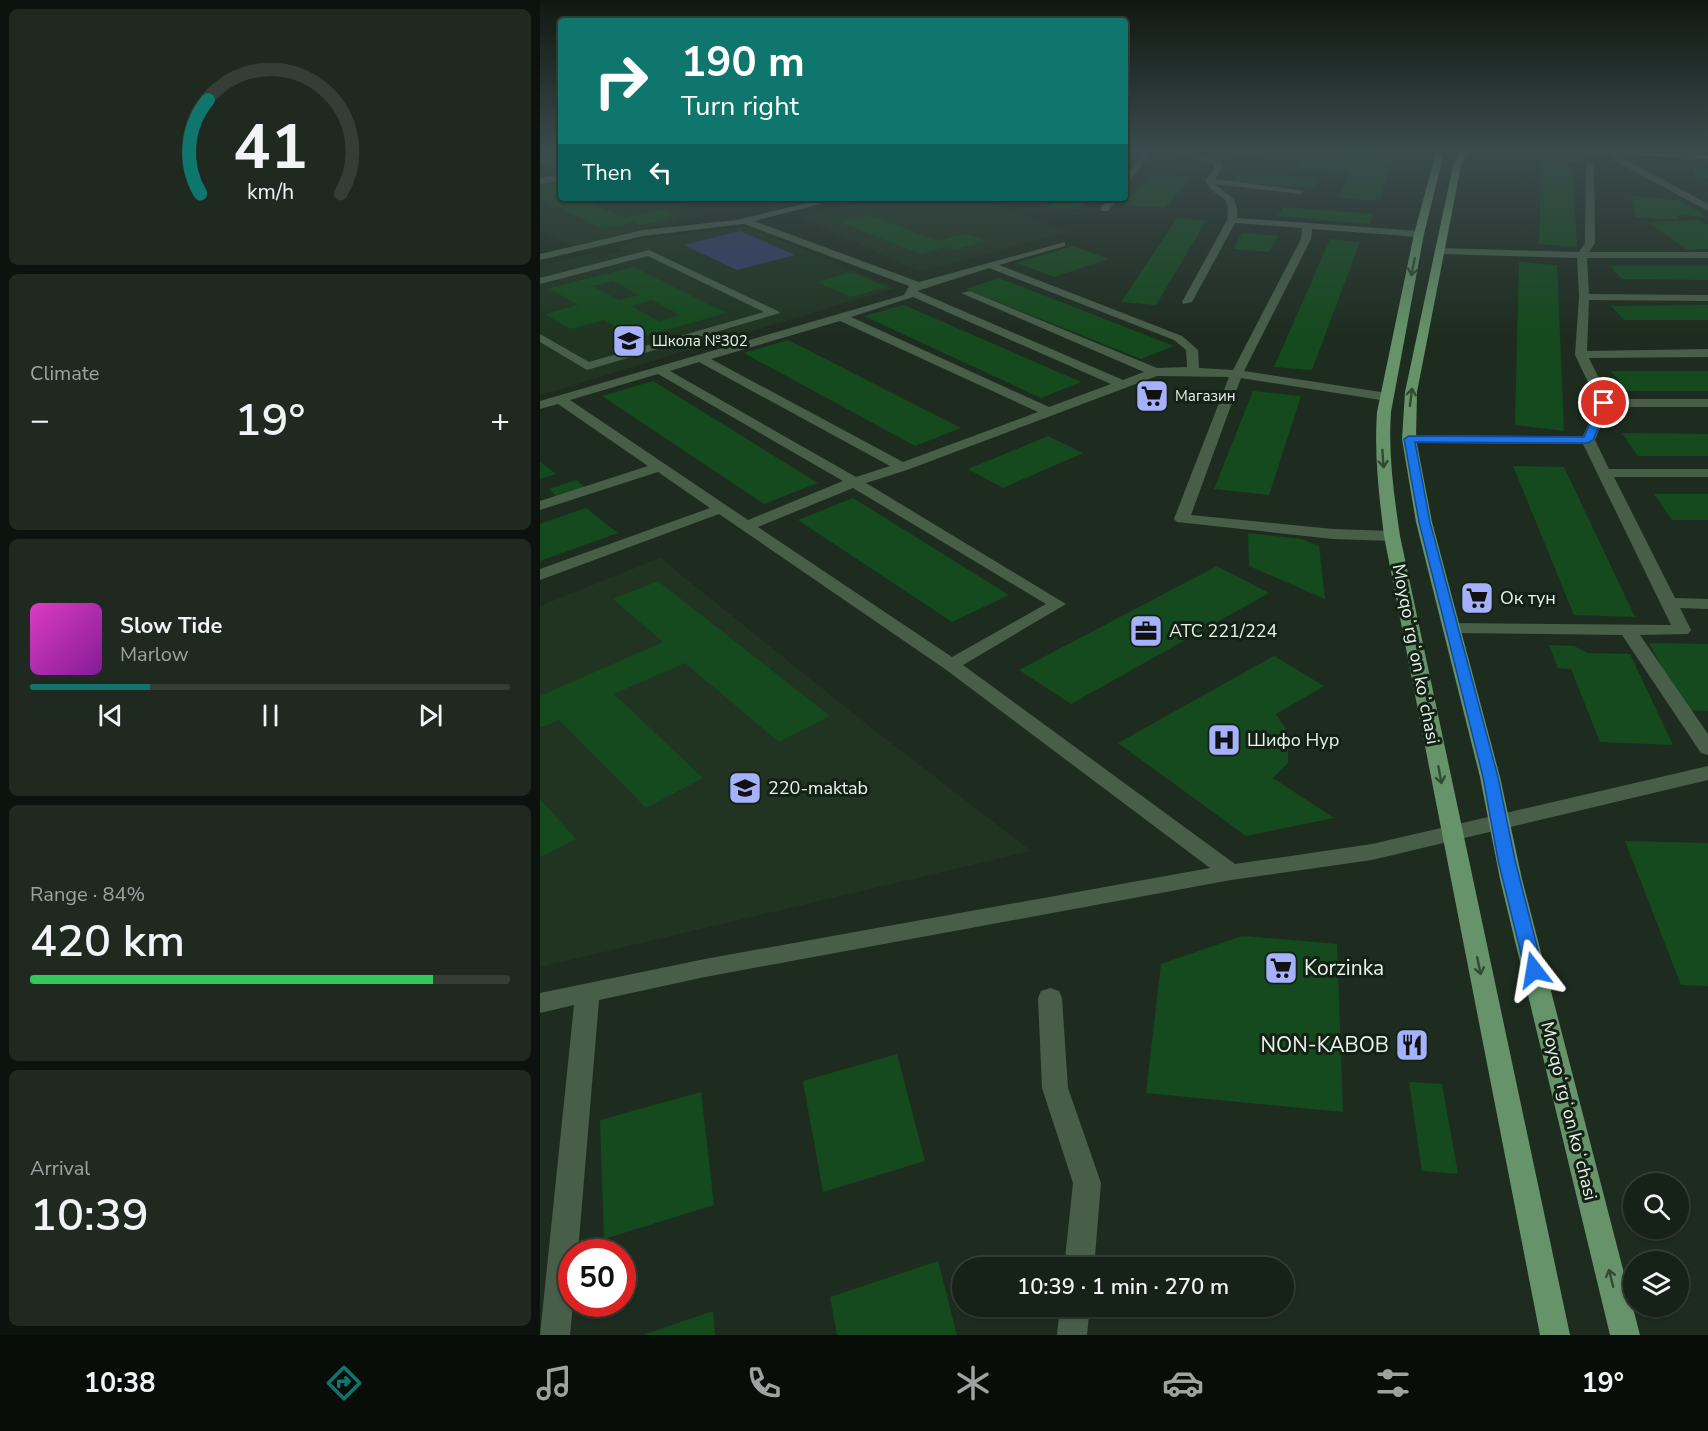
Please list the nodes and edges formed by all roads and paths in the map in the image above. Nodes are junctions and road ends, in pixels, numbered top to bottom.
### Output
1 (775, 212) edge
2 (1233, 212) edge
3 (1425, 212) edge
4 (1447, 212) edge
5 (1590, 212) edge
6 (742, 220) junction
7 (1232, 220) junction
8 (1307, 226) junction
9 (1419, 234) junction
10 (1062, 244) dead end
11 (1438, 251) junction
12 (1582, 255) junction
13 (1708, 255) edge
14 (540, 257) edge
15 (989, 265) junction
16 (540, 281) edge
17 (913, 289) junction
18 (966, 293) dead end
19 (1584, 297) junction
20 (1708, 298) edge
21 (1187, 302) dead end
22 (841, 317) junction
23 (540, 337) edge
24 (1708, 353) edge
25 (1581, 354) junction
26 (702, 359) junction
27 (1193, 369) junction
28 (661, 371) junction
29 (1155, 372) junction
30 (1237, 374) junction
31 (1124, 385) junction
32 (1387, 397) junction
33 (561, 400) junction
34 (1604, 403) junction
35 (1708, 403) edge
36 (540, 405) edge
37 (1049, 412) junction
38 (1409, 439) junction
39 (1588, 440) junction
40 (659, 467) junction
41 (902, 467) junction
42 (1604, 473) junction
43 (1708, 473) edge
44 (854, 482) junction
45 (540, 506) edge
46 (720, 509) junction
47 (746, 527) junction
48 (1392, 536) junction
49 (540, 575) edge
50 (1668, 603) junction
51 (1708, 604) edge
52 (1452, 628) junction
53 (1628, 630) junction
54 (951, 664) junction
55 (1708, 750) edge
56 (1708, 773) edge
57 (1499, 823) junction
58 (1452, 834) junction
59 (1231, 872) junction
60 (588, 992) junction
61 (1050, 998) dead end
62 (540, 1003) edge
63 (1080, 1257) edge
64 (1074, 1317) edge
65 (555, 1335) edge
66 (1072, 1335) edge
67 (1555, 1335) edge
68 (1625, 1335) edge

1 - 6 street
2 - 7 street
3 - 9 main road, Moyqoʻrgʻon koʻchasi
4 - 11 main road, Moyqoʻrgʻon koʻchasi
5 - 12 street
6 - 14 street
6 - 17 street
7 - 8 street
7 - 21 street
8 - 9 street
8 - 30 street
9 -> 32 main road, Moyqoʻrgʻon koʻchasi
10 - 15 street
11 - 12 street
38 -> 11 main road, Moyqoʻrgʻon koʻchasi
12 - 13 street
12 - 19 street
15 - 17 street
15 - 27 street
16 - 23 street
17 - 22 street
17 - 31 street
18 - 29 street
19 - 20 street
19 - 25 street
22 - 26 street
22 - 37 street
24 - 25 street
25 - 34 street
26 - 28 street
26 - 41 street
27 - 29 street
27 - 30 street
28 - 33 street
28 - 44 street
29 - 31 street
30 - 32 street
30 - 48 street
31 - 37 street
32 -> 48 main road, Moyqoʻrgʻon koʻchasi
33 - 36 street
33 - 40 street
34 - 35 street
34 - 39 street
37 - 41 street
38 - 39 street
38 - 52 main road, Moyqoʻrgʻon koʻchasi
39 - 42 street
40 - 45 street
40 - 46 street
41 - 44 street
42 - 43 street
42 - 50 street
44 - 47 street
44 - 54 street
46 - 47 street
46 - 49 street
47 - 54 street
48 -> 58 main road, Moyqoʻrgʻon koʻchasi
50 - 51 street
50 - 53 street
52 - 53 street
52 - 57 main road, Moyqoʻrgʻon koʻchasi
53 - 55 street
54 - 59 street
56 - 57 street
57 - 58 street
68 -> 57 main road, Moyqoʻrgʻon koʻchasi
58 - 59 street
58 -> 67 main road, Moyqoʻrgʻon koʻchasi
59 - 60 street
60 - 62 street
60 - 65 street
61 - 63 street
64 - 66 street

